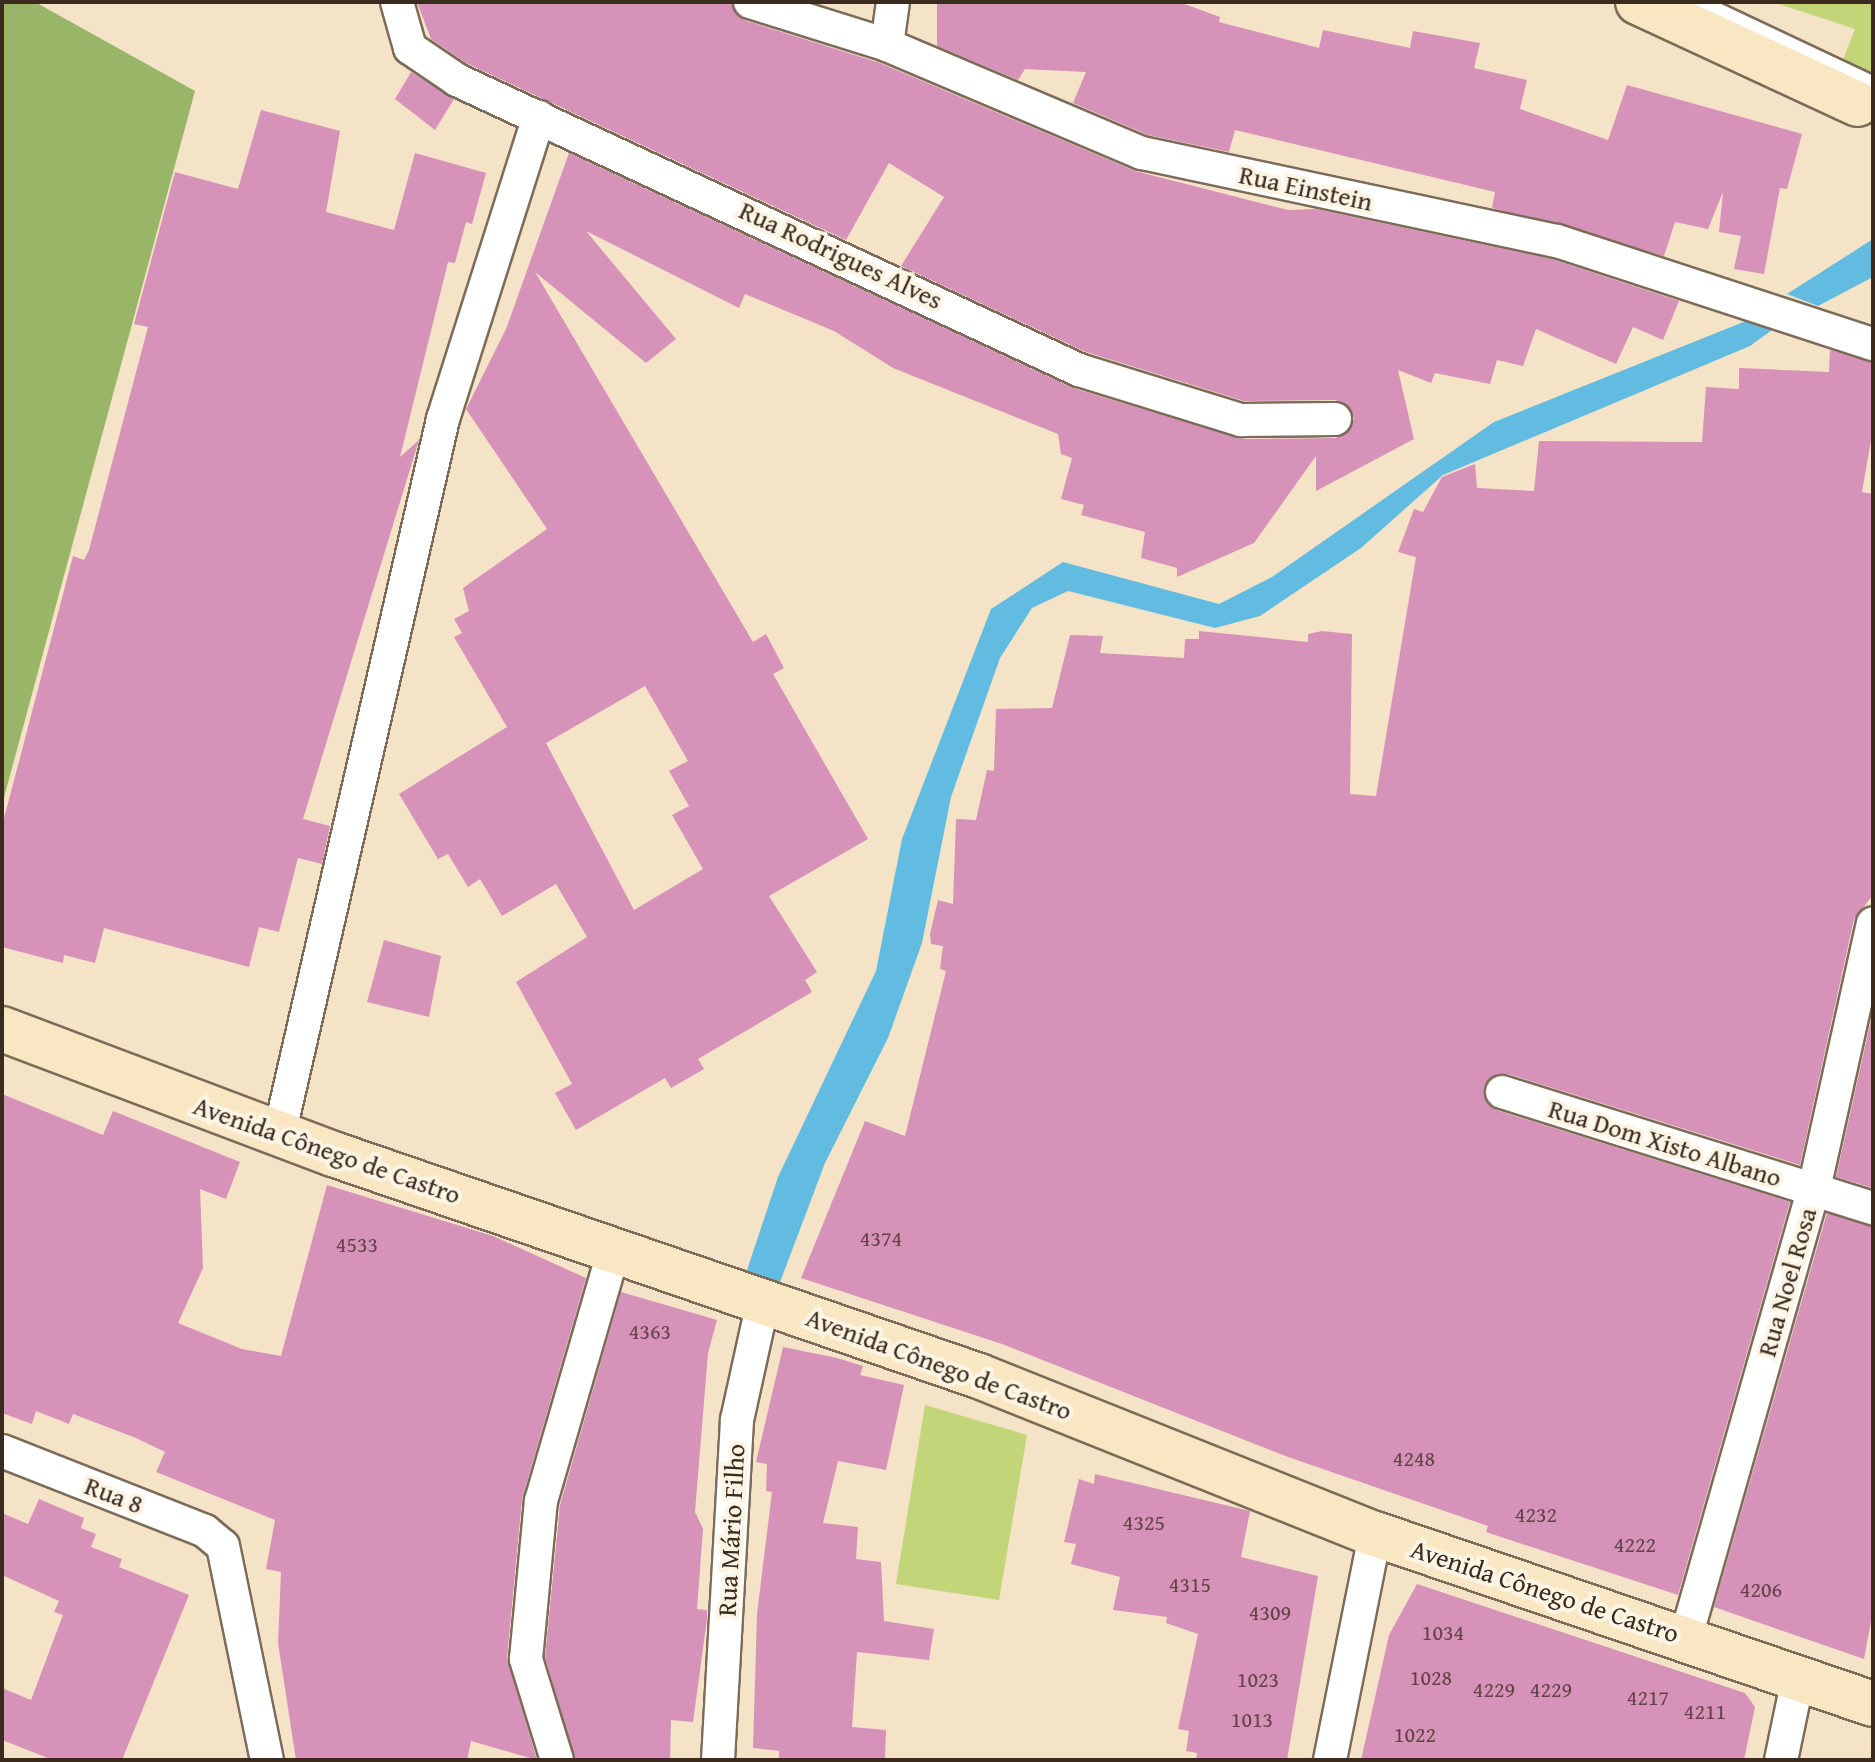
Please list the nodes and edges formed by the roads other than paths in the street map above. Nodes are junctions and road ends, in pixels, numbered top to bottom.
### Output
1 (397, 2) edge
2 (750, 2) edge
3 (893, 2) edge
4 (1638, 2) edge
5 (1689, 2) edge
6 (887, 45) junction
7 (1865, 96) edge
8 (539, 117) junction
9 (1873, 344) edge
10 (1335, 419) dead end
11 (1873, 923) edge
12 (2, 1029) edge
13 (1502, 1092) dead end
14 (279, 1135) junction
15 (1814, 1189) junction
16 (1873, 1208) edge
17 (614, 1249) junction
18 (763, 1302) junction
19 (2, 1451) edge
20 (1375, 1534) junction
21 (1686, 1637) junction
22 (1799, 1674) junction
23 (1873, 1704) edge
24 (267, 1760) edge
25 (557, 1760) edge
26 (718, 1760) edge
27 (1330, 1760) edge
28 (1781, 1760) edge

1 - 8 street, Rua Rodrigues Alves
2 - 6 street, Rua Einstein
3 - 6 street
4 - 7 main road
5 - 7 street
6 - 9 street, Rua Einstein
8 - 10 street, Rua Rodrigues Alves
8 - 14 street
11 - 15 street, Rua Noel Rosa
12 - 14 main road, Avenida Cônego de Castro
13 - 15 street, Rua Dom Xisto Albano
14 - 17 main road, Avenida Cônego de Castro
15 - 16 street, Rua Dom Xisto Albano
15 - 21 street, Rua Noel Rosa
17 - 18 main road, Avenida Cônego de Castro
17 - 25 street
18 - 20 main road, Avenida Cônego de Castro
18 - 26 street, Rua Mário Filho
19 - 24 street, Rua 8
20 - 21 main road, Avenida Cônego de Castro
20 - 27 street
21 - 22 main road, Avenida Cônego de Castro
22 - 23 main road, Avenida Cônego de Castro
22 - 28 street

